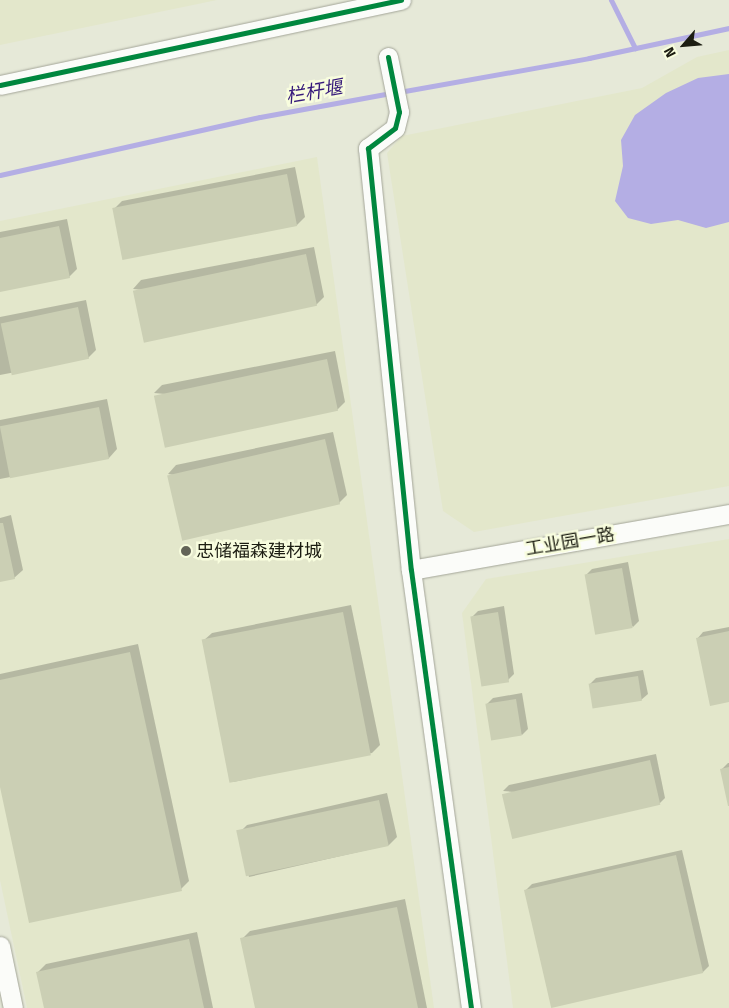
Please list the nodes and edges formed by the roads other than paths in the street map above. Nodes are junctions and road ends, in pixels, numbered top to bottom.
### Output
1 (401, 0) edge
2 (388, 57) dead end
3 (0, 85) edge
4 (729, 514) edge
5 (411, 570) junction
6 (0, 946) edge
7 (13, 1008) edge
8 (472, 1008) edge

1 - 3 street
2 - 5 street
4 - 5 street, 工业园一路
5 - 8 street
6 - 7 street

